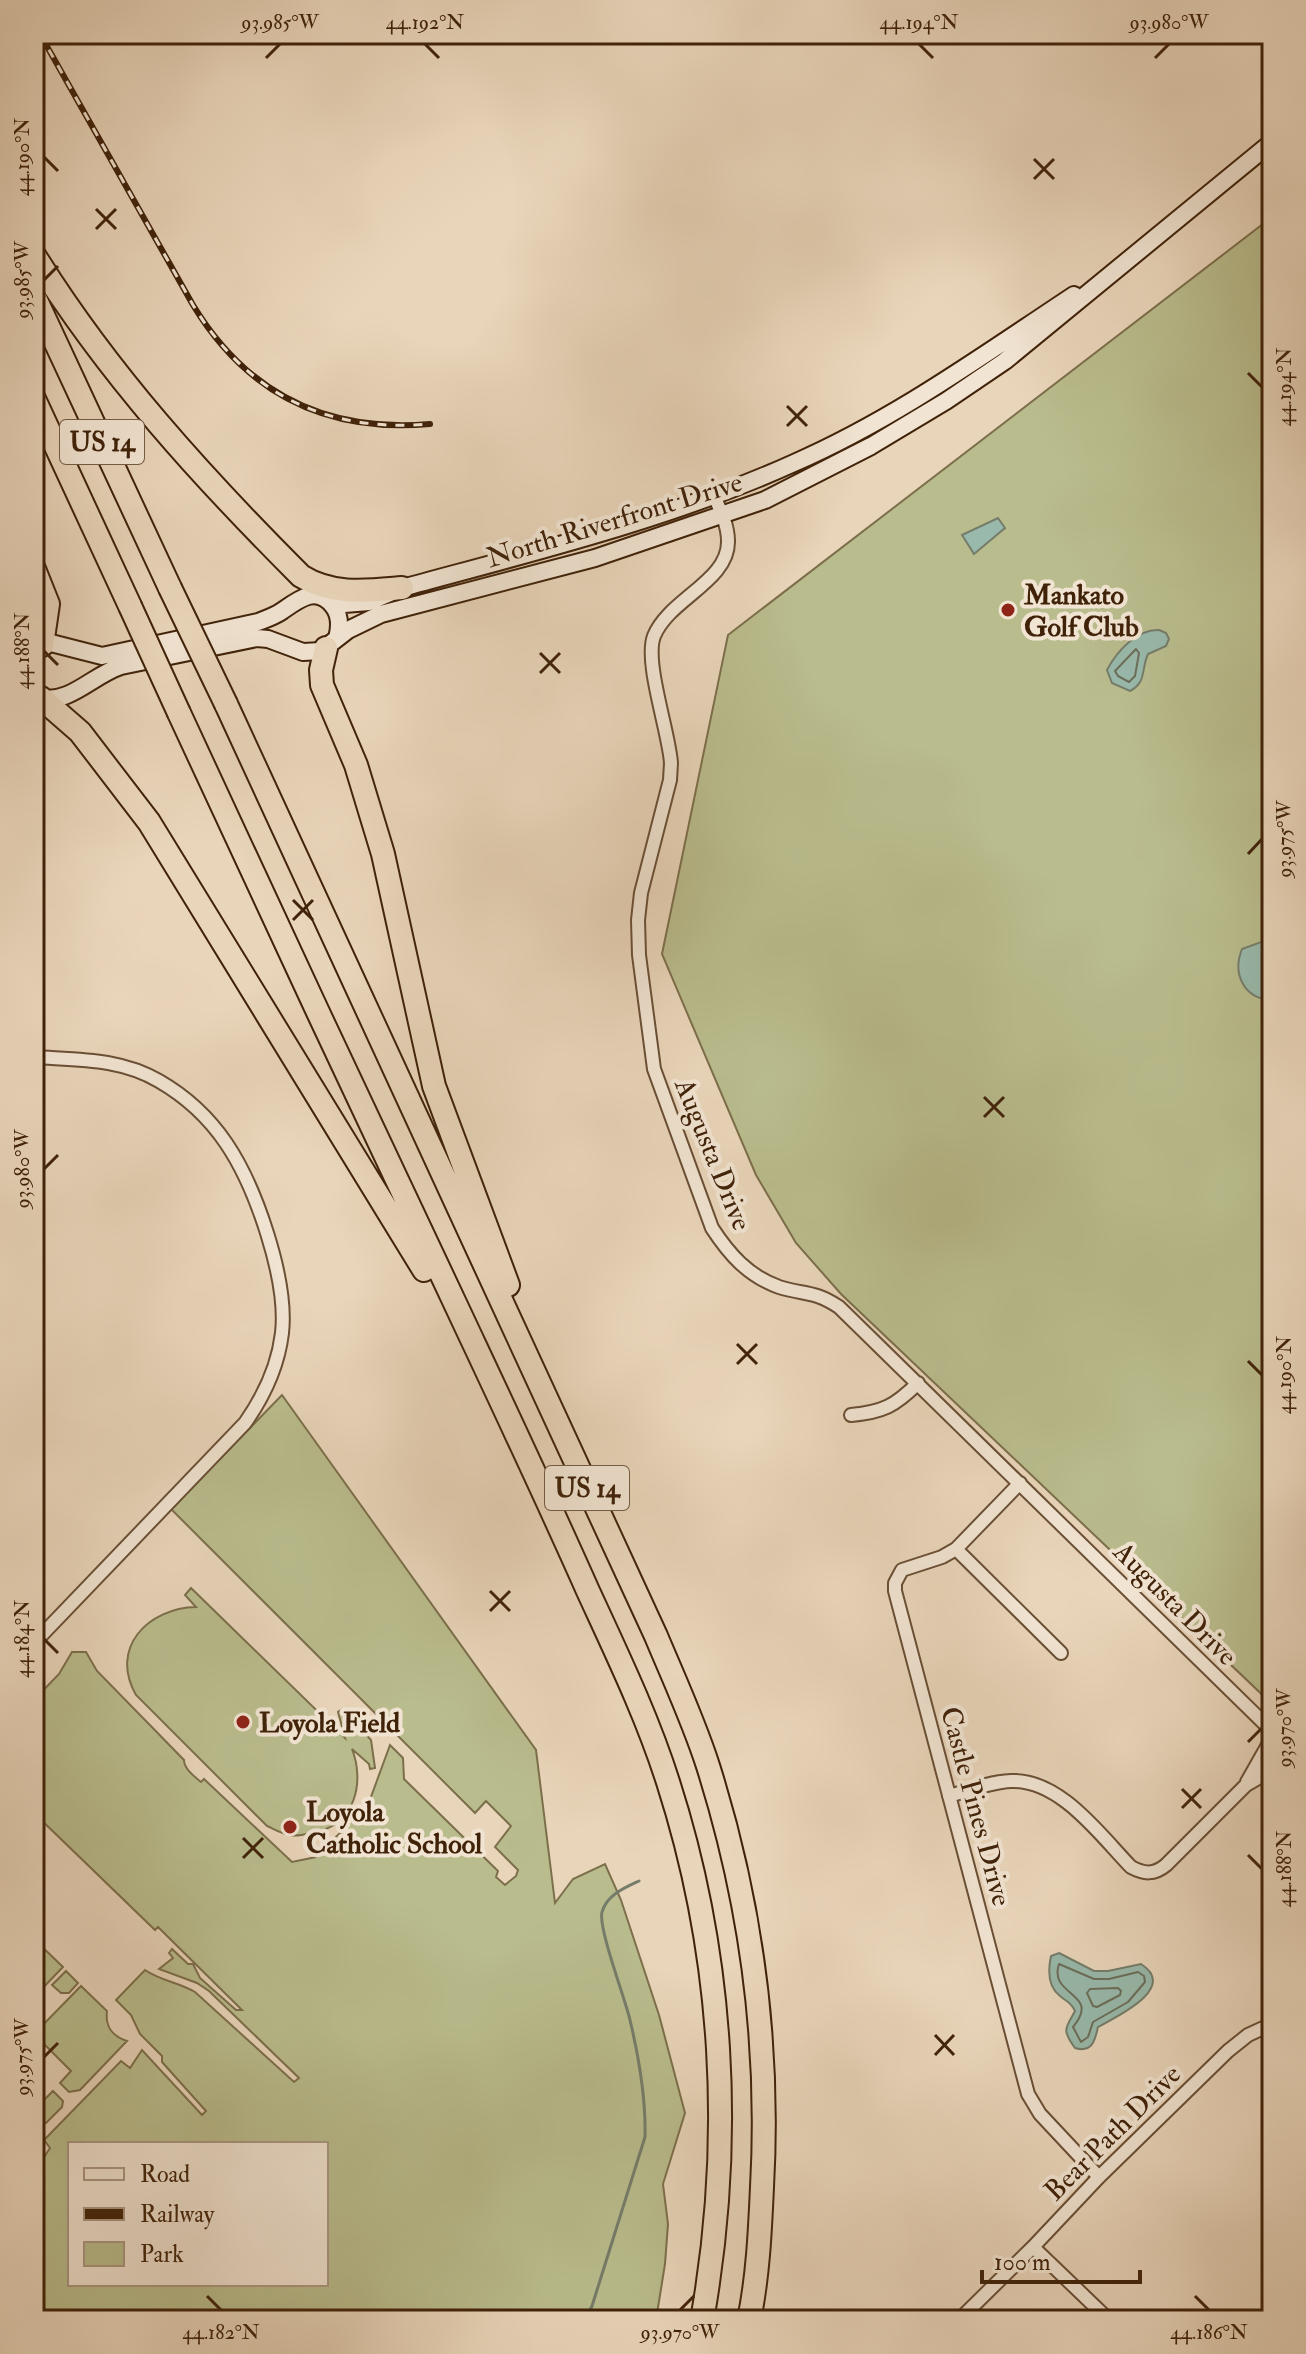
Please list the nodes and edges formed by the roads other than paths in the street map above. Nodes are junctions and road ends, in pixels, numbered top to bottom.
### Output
1 (1272, 142) edge
2 (34, 255) edge
3 (1129, 258) junction
4 (34, 296) edge
5 (34, 399) edge
6 (713, 494) junction
7 (721, 513) junction
8 (34, 569) edge
9 (34, 585) edge
10 (402, 588) joint
11 (324, 595) junction
12 (34, 614) edge
13 (258, 630) junction
14 (332, 643) junction
15 (38, 647) edge
16 (104, 663) junction
17 (36, 700) edge
18 (34, 1057) edge
19 (918, 1383) junction
20 (851, 1415) dead end
21 (558, 1425) junction
22 (1020, 1483) junction
23 (543, 1490) junction
24 (956, 1549) junction
25 (34, 1643) edge
26 (1061, 1653) dead end
27 (1272, 1731) edge
28 (1272, 1738) edge
29 (1272, 1770) edge
30 (1246, 1785) junction
31 (949, 1796) junction
32 (1272, 2024) edge
33 (1099, 2177) junction
34 (1033, 2247) junction
35 (961, 2318) edge
36 (702, 2320) edge
37 (749, 2320) edge
38 (1109, 2320) edge

1 - 3 main road, North Riverfront Drive
2 - 11 highway
3 - 6 main road, North Riverfront Drive
3 - 7 main road, North Riverfront Drive
4 - 21 highway, US 14, bridge
5 - 23 highway, US 14, bridge
6 - 7 street
6 - 10 main road, North Riverfront Drive
7 - 14 main road, North Riverfront Drive
7 - 19 street, Augusta Drive
8 - 15 highway
9 - 12 highway
10 - 11 highway
11 - 13 main road
11 - 14 main road
13 - 14 main road
13 - 16 main road
14 - 21 highway
15 - 16 main road
16 - 17 main road
17 - 23 highway
18 - 25 street
19 - 20 street
19 - 22 street, Augusta Drive
21 - 37 highway, US 14
22 - 24 street, Castle Pines Drive
22 - 27 street, Augusta Drive
23 - 36 highway, US 14
24 - 26 street
24 - 31 street, Castle Pines Drive
28 - 30 street
29 - 30 street
30 - 31 street
31 - 33 street, Castle Pines Drive
32 - 33 street, Bear Path Drive
33 - 34 street, Bear Path Drive
34 - 35 street, Bear Path Drive
34 - 38 street

